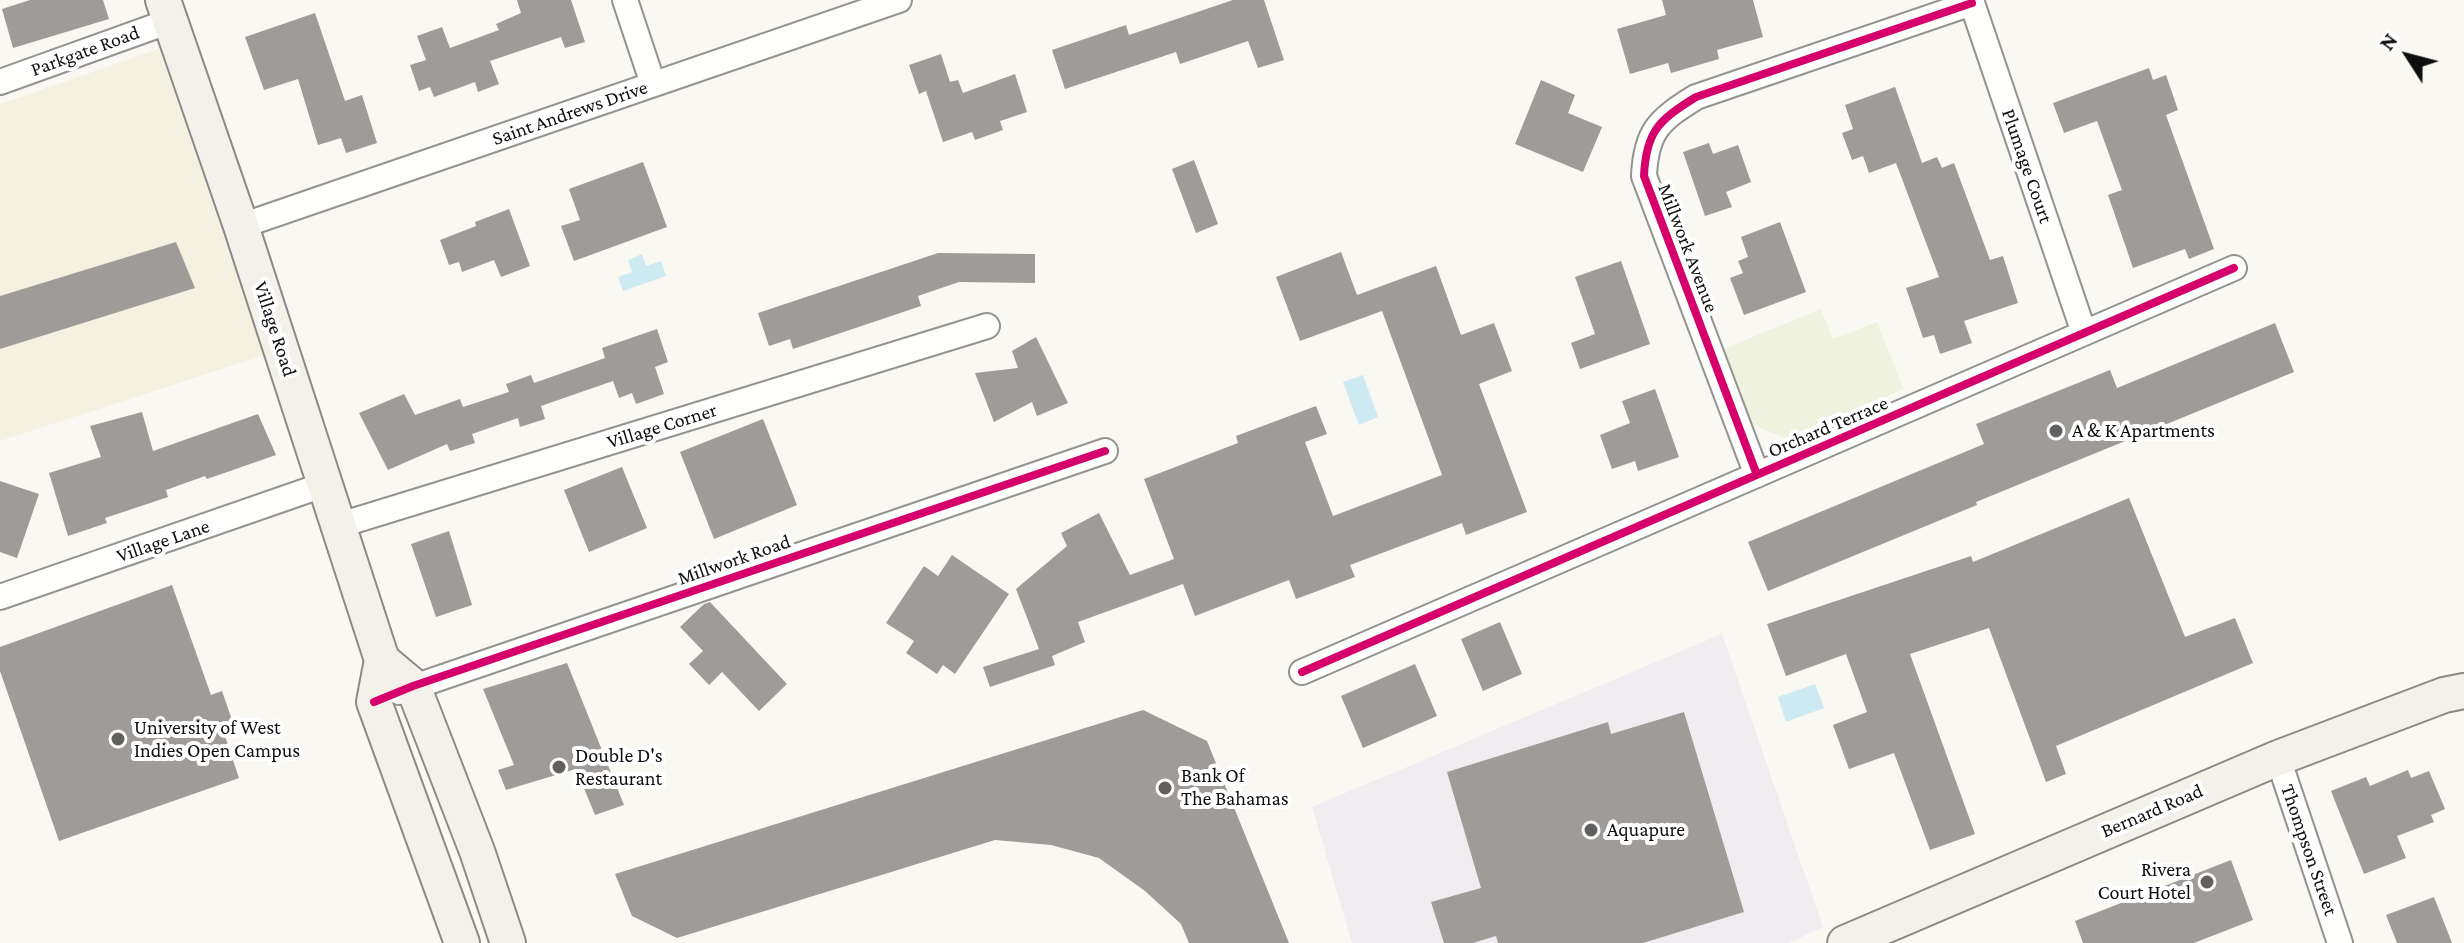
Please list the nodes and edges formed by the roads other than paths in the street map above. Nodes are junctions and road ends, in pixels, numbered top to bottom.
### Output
1 (625, 0) edge
2 (899, 0) edge
3 (1972, 2) edge
4 (166, 10) edge
5 (0, 82) edge
6 (653, 84) junction
7 (241, 226) junction
8 (2234, 268) dead end
9 (987, 326) dead end
10 (2084, 333) junction
11 (1105, 451) dead end
12 (1757, 475) junction
13 (326, 484) junction
14 (337, 526) junction
15 (0, 597) edge
16 (382, 660) junction
17 (1302, 672) dead end
18 (413, 686) junction
19 (2464, 691) edge
20 (374, 702) junction
21 (2278, 758) junction
22 (462, 943) edge
23 (508, 943) edge
24 (1845, 943) edge
25 (2340, 943) edge

1 - 6 street
2 - 6 street, Saint Andrews Drive
3 - 10 street, Plumage Court
3 - 12 street, Millwork Avenue
4 - 5 street, Parkgate Road
4 - 7 main road, Village Road
6 - 7 street, Saint Andrews Drive
7 - 13 main road, Village Road
8 - 10 street, Orchard Terrace
9 - 14 street, Village Corner
10 - 12 street, Orchard Terrace
11 - 18 street, Millwork Road
12 - 17 street, Orchard Terrace
13 - 14 main road, Village Road
13 - 15 street, Village Lane
14 - 16 main road, Village Road
16 - 18 main road
16 - 20 main road, Village Road
18 - 20 street, Millwork Road
18 - 23 main road
19 - 21 main road, Bernard Road
20 - 22 main road
21 - 24 main road, Bernard Road
21 - 25 street, Thompson Street

